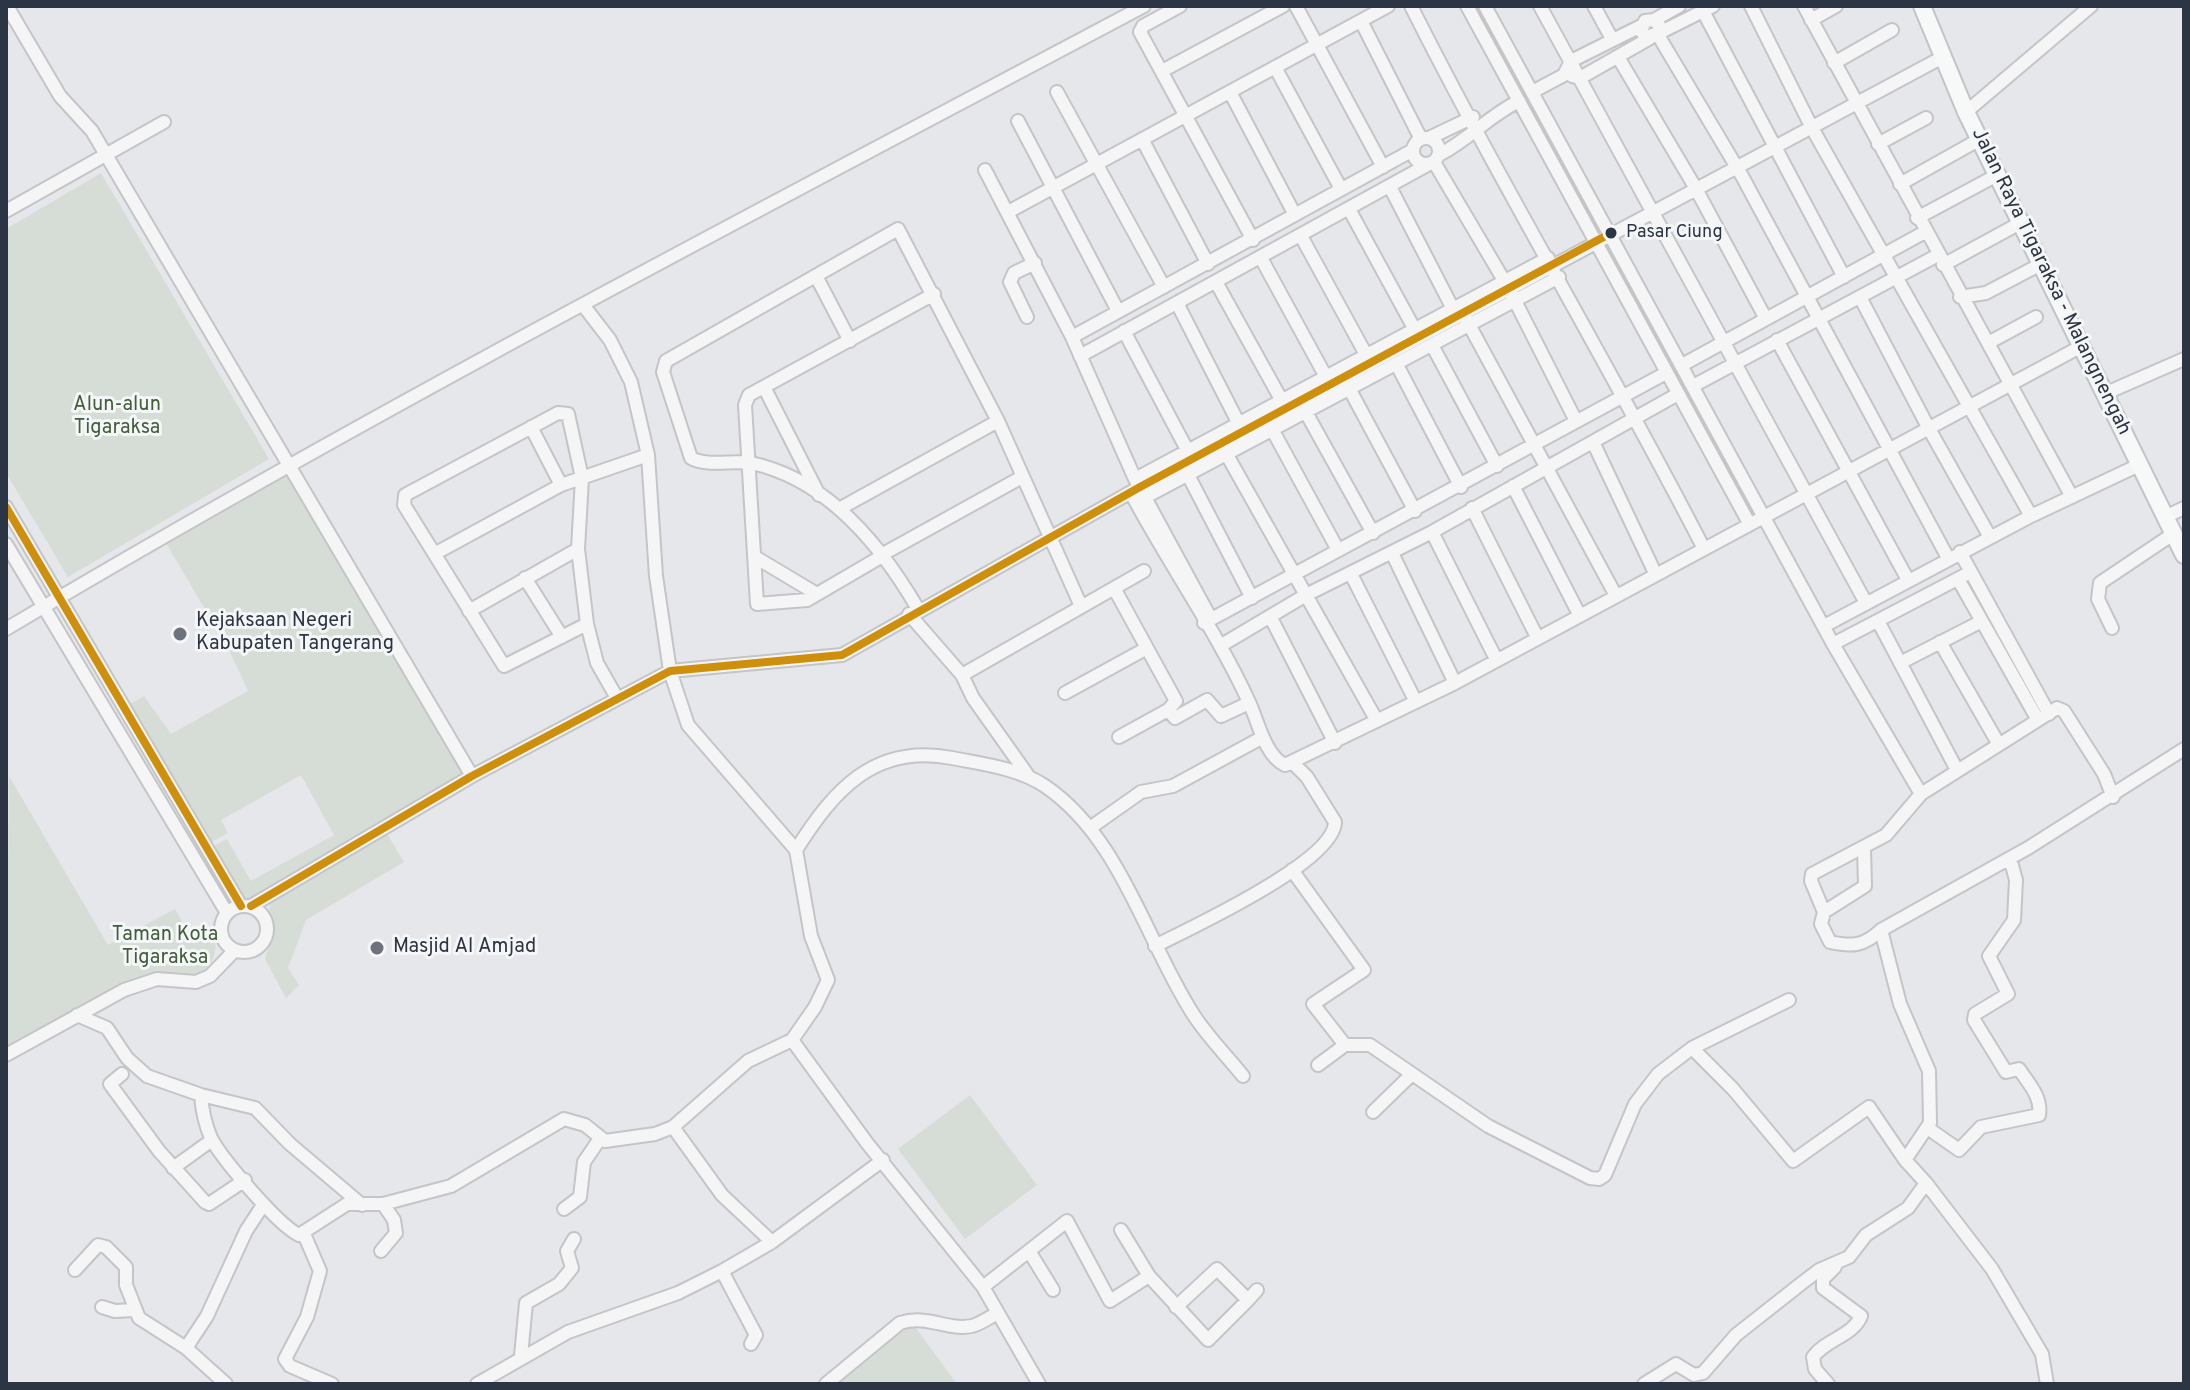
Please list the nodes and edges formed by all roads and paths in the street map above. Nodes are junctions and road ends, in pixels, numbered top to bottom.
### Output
1 (7, 6) edge
2 (1144, 6) edge
3 (1180, 6) edge
4 (1283, 6) edge
5 (1296, 6) edge
6 (1388, 6) edge
7 (1411, 6) edge
8 (1467, 6) edge
9 (1485, 6) edge
10 (1540, 6) edge
11 (1594, 6) edge
12 (1645, 6) edge
13 (1679, 6) edge
14 (1751, 6) edge
15 (1804, 6) edge
16 (1836, 6) edge
17 (1922, 6) edge
18 (2091, 6) edge
19 (1708, 8) edge
20 (1811, 20) junction
21 (1361, 21) junction
22 (1649, 22) junction
23 (1892, 30) dead end
24 (1656, 35) junction
25 (1612, 39) junction
26 (1317, 45) junction
27 (1618, 57) junction
28 (1941, 58) junction
29 (1571, 61) junction
30 (1834, 63) junction
31 (1275, 67) junction
32 (1162, 71) junction
33 (1564, 75) junction
34 (1580, 78) junction
35 (1534, 91) junction
36 (1057, 92) dead end
37 (1230, 92) junction
38 (1519, 101) junction
39 (1856, 103) junction
40 (1966, 112) junction
41 (1186, 116) junction
42 (1467, 117) junction
43 (1488, 117) junction
44 (1926, 118) dead end
45 (1018, 121) dead end
46 (164, 122) dead end
47 (1812, 128) junction
48 (1476, 134) junction
49 (1982, 138) junction
50 (1142, 139) junction
51 (1421, 142) junction
52 (1878, 144) junction
53 (1775, 146) junction
54 (105, 154) junction
55 (1434, 160) junction
56 (1096, 164) junction
57 (1736, 166) junction
58 (1383, 167) junction
59 (985, 170) dead end
60 (1999, 174) junction
61 (1900, 184) junction
62 (1390, 187) junction
63 (1695, 187) junction
64 (1053, 188) junction
65 (1341, 189) junction
66 (1349, 209) junction
67 (6, 211) edge
68 (1653, 211) junction
69 (1008, 212) junction
70 (1296, 215) junction
71 (1917, 218) junction
72 (2022, 222) junction
73 (1315, 229) junction
74 (1925, 232) junction
75 (1611, 233) junction
76 (1299, 238) junction
77 (1253, 240) junction
78 (1595, 242) junction
79 (1883, 256) junction
80 (1261, 258) junction
81 (1940, 260) junction
82 (1550, 261) junction
83 (1035, 263) junction
84 (1208, 264) junction
85 (2041, 264) junction
86 (816, 276) junction
87 (1559, 277) junction
88 (1844, 277) junction
89 (1894, 277) junction
90 (1216, 282) junction
91 (1165, 287) junction
92 (1509, 291) junction
93 (934, 294) junction
94 (1807, 297) junction
95 (1860, 297) junction
96 (1960, 297) junction
97 (1180, 301) junction
98 (583, 305) junction
99 (1458, 309) junction
100 (1164, 310) junction
101 (1118, 311) junction
102 (1027, 317) dead end
103 (2036, 317) dead end
104 (1819, 318) junction
105 (1766, 319) junction
106 (1470, 325) junction
107 (1415, 330) junction
108 (1124, 331) junction
109 (1072, 337) junction
110 (1777, 340) junction
111 (850, 341) junction
112 (1724, 342) junction
113 (1988, 343) junction
114 (1432, 345) junction
115 (2080, 347) junction
116 (1080, 356) junction
117 (2184, 359) edge
118 (1736, 363) junction
119 (1371, 365) junction
120 (1397, 365) junction
121 (1682, 365) junction
122 (1666, 373) junction
123 (1326, 377) junction
124 (2011, 382) junction
125 (1693, 386) junction
126 (764, 387) junction
127 (1350, 390) junction
128 (1678, 394) junction
129 (2104, 394) junction
130 (1624, 396) junction
131 (1298, 398) junction
132 (1282, 401) junction
133 (1969, 407) junction
134 (1591, 413) junction
135 (1307, 414) junction
136 (1636, 417) junction
137 (998, 421) junction
138 (1574, 422) junction
139 (531, 427) junction
140 (1928, 427) junction
141 (1273, 431) junction
142 (1243, 433) junction
143 (1593, 441) junction
144 (1536, 445) junction
145 (1889, 448) junction
146 (648, 455) junction
147 (1227, 455) junction
148 (751, 463) junction
149 (1192, 464) junction
150 (2139, 465) junction
151 (1497, 466) junction
152 (1547, 466) junction
153 (289, 467) junction
154 (1850, 470) junction
155 (1022, 477) junction
156 (582, 478) junction
157 (561, 485) junction
158 (1513, 486) junction
159 (1461, 487) junction
160 (1137, 492) junction
161 (1805, 492) junction
162 (819, 495) junction
163 (2072, 497) junction
164 (6, 507) edge
165 (1473, 508) junction
166 (2184, 508) edge
167 (839, 509) junction
168 (1415, 511) junction
169 (1764, 515) junction
170 (2031, 516) junction
171 (2165, 517) junction
172 (1749, 523) junction
173 (1432, 532) junction
174 (1373, 533) junction
175 (2173, 534) junction
176 (1050, 537) junction
177 (1990, 537) junction
178 (6, 544) edge
179 (1703, 547) junction
180 (578, 549) junction
181 (1338, 550) junction
182 (436, 553) junction
183 (1392, 553) junction
184 (884, 555) junction
185 (1954, 555) junction
186 (2184, 555) edge
187 (755, 557) junction
188 (1144, 571) dead end
189 (1655, 573) junction
190 (1294, 574) junction
191 (1351, 574) junction
192 (1964, 575) junction
193 (525, 578) junction
194 (1908, 580) junction
195 (1114, 588) junction
196 (817, 594) junction
197 (1615, 594) junction
198 (1306, 595) junction
199 (59, 597) junction
200 (1252, 598) junction
201 (1866, 603) junction
202 (1081, 606) junction
203 (44, 607) junction
204 (469, 611) junction
205 (914, 612) junction
206 (1579, 614) junction
207 (1270, 616) junction
208 (1208, 621) junction
209 (1878, 621) junction
210 (1982, 621) junction
211 (587, 624) junction
212 (1824, 626) junction
213 (2112, 628) dead end
214 (6, 629) edge
215 (562, 637) junction
216 (1537, 637) junction
217 (1940, 642) junction
218 (1833, 644) junction
219 (1220, 646) junction
220 (1147, 648) junction
221 (1496, 659) junction
222 (1900, 663) junction
223 (670, 671) junction
224 (962, 675) junction
225 (1455, 683) junction
226 (1065, 693) dead end
227 (617, 698) junction
228 (1416, 702) junction
229 (1249, 703) junction
230 (1168, 710) junction
231 (2044, 717) junction
232 (1377, 721) junction
233 (1119, 737) dead end
234 (1263, 737) junction
235 (1335, 743) junction
236 (1998, 743) junction
237 (2184, 749) edge
238 (1293, 763) junction
239 (1957, 770) junction
240 (472, 776) junction
241 (1029, 777) junction
242 (1921, 794) junction
243 (2113, 797) junction
244 (1090, 828) junction
245 (1864, 848) junction
246 (796, 850) junction
247 (2010, 858) junction
248 (1292, 870) junction
249 (246, 906) junction
250 (1824, 912) junction
251 (227, 913) junction
252 (1881, 930) junction
253 (1155, 946) junction
254 (235, 950) junction
255 (1789, 1000) dead end
256 (77, 1015) junction
257 (792, 1040) junction
258 (1345, 1045) junction
259 (1692, 1048) junction
260 (6, 1055) edge
261 (1318, 1065) dead end
262 (122, 1074) dead end
263 (1411, 1075) junction
264 (1243, 1076) dead end
265 (201, 1095) junction
266 (1373, 1112) dead end
267 (673, 1127) junction
268 (1929, 1129) junction
269 (212, 1140) junction
270 (599, 1140) junction
271 (883, 1160) junction
272 (1905, 1160) junction
273 (173, 1168) junction
274 (245, 1180) junction
275 (1926, 1183) junction
276 (383, 1204) junction
277 (263, 1205) junction
278 (362, 1205) junction
279 (564, 1209) dead end
280 (1079, 1212) dead end
281 (1067, 1221) junction
282 (1121, 1230) dead end
283 (304, 1234) junction
284 (574, 1239) dead end
285 (772, 1242) junction
286 (381, 1251) dead end
287 (1029, 1251) junction
288 (1839, 1265) junction
289 (75, 1270) dead end
290 (722, 1271) junction
291 (1149, 1276) junction
292 (983, 1287) junction
293 (1053, 1290) dead end
294 (102, 1307) dead end
295 (1176, 1307) junction
296 (134, 1310) junction
297 (996, 1314) junction
298 (751, 1344) dead end
299 (186, 1348) junction
300 (521, 1356) junction
301 (226, 1384) edge
302 (332, 1384) edge
303 (477, 1384) edge
304 (826, 1384) edge
305 (1039, 1384) edge
306 (1644, 1384) edge
307 (1828, 1384) edge
308 (2047, 1384) edge

1 - 54 street
2 - 98 street
3 - 32 street
4 - 32 street
5 - 26 street
6 - 21 street
7 - 42 street
8 - 38 street
9 - 35 street
10 - 29 street
11 - 25 street
12 - 22 street
13 - 22 street
14 - 47 street
15 - 20 street
16 - 20 street
17 - 28 main road, Jalan Raya Tigaraksa - Malangnengah
18 - 40 street
19 - 24 street
19 - 53 street
20 - 30 street
21 - 26 street
21 - 51 street
22 - 24 street
22 - 25 street
23 - 30 street
24 - 27 street
24 - 57 street
25 - 29 street
26 - 31 street
26 - 58 street
27 - 34 street
27 - 63 street
28 - 39 street
28 - 40 main road, Jalan Raya Tigaraksa - Malangnengah
29 - 33 street
29 - 34 street
30 - 39 street
31 - 37 street
31 - 65 street
32 - 41 street
33 - 34 street
33 - 35 street
34 - 68 street
35 - 75 street
36 - 56 street
37 - 41 street
37 - 70 street
38 - 43 street
38 - 78 street
39 - 47 street
39 - 52 street
40 - 49 main road, Jalan Raya Tigaraksa - Malangnengah
41 - 50 street
41 - 77 street
42 - 43 street
42 - 48 street
42 - 51 street
43 - 48 street
44 - 52 street
45 - 64 street
46 - 54 street
47 - 53 street
47 - 79 street
48 - 55 street
48 - 82 street
49 - 60 main road, Jalan Raya Tigaraksa - Malangnengah
49 - 61 street
50 - 56 street
50 - 84 street
51 - 55 street
51 - 55 street
51 - 58 street
52 - 61 street
53 - 57 street
53 - 88 street
54 - 67 street
54 - 153 street
55 - 62 street
55 - 92 street
56 - 64 street
56 - 91 street
57 - 63 street
57 - 94 street
58 - 65 street
59 - 69 street
60 - 71 street
60 - 72 main road, Jalan Raya Tigaraksa - Malangnengah
61 - 71 street
62 - 66 street
62 - 99 street
63 - 68 street
63 - 105 street
64 - 69 street
64 - 101 street
65 - 70 street
66 - 73 street
66 - 107 street
68 - 75 street
68 - 112 street
69 - 83 street
70 - 73 street
70 - 76 street
70 - 77 street
71 - 74 street
72 - 81 street
72 - 85 main road, Jalan Raya Tigaraksa - Malangnengah
73 - 76 street
74 - 79 street
74 - 81 street
75 - 78 street
75 - 121 street
76 - 80 street
76 - 119 street
77 - 84 street
78 - 82 street
78 - 122 street
79 - 88 street
79 - 89 street
80 - 90 street
80 - 123 street
81 - 89 street
81 - 96 street
82 - 87 street
82 - 92 street
83 - 102 street
83 - 109 street
84 - 91 street
85 - 96 street
85 - 115 main road, Jalan Raya Tigaraksa - Malangnengah
86 - 93 street
86 - 111 street
86 - 148 street
87 - 92 street
87 - 130 street
88 - 94 street
89 - 95 street
89 - 133 street
90 - 97 street
90 - 132 street
91 - 97 street
91 - 100 street
91 - 101 street
92 - 99 street
92 - 106 street
92 - 138 street
93 - 111 street
93 - 137 street
94 - 104 street
94 - 105 street
95 - 104 street
95 - 140 street
96 - 113 street
97 - 100 street
97 - 142 street
98 - 146 street
98 - 153 street
99 - 106 street
99 - 107 street
99 - 119 street
100 - 108 street
101 - 109 street
103 - 113 street
104 - 110 street
104 - 145 street
105 - 112 street
106 - 114 street
106 - 144 street
107 - 119 street
108 - 116 street
108 - 149 street
109 - 116 street
110 - 118 street
110 - 154 street
111 - 126 street
112 - 118 street
112 - 121 street
113 - 124 street
114 - 120 street
114 - 151 street
115 - 124 street
115 - 129 main road, Jalan Raya Tigaraksa - Malangnengah
116 - 160 street
117 - 129 street
118 - 125 street
118 - 161 street
119 - 120 street
119 - 123 street
119 - 127 street
119 - 131 street
120 - 159 street
121 - 125 street
122 - 128 street
122 - 130 street
123 - 131 street
124 - 133 street
124 - 163 street
125 - 169 street
126 - 148 street
126 - 162 street
127 - 135 street
127 - 168 street
128 - 136 street
128 - 172 street
129 - 150 main road, Jalan Raya Tigaraksa - Malangnengah
130 - 134 street
130 - 136 street
131 - 132 street
131 - 135 street
131 - 142 street
132 - 142 street
133 - 140 street
133 - 170 street
134 - 138 street
134 - 143 street
135 - 141 street
135 - 174 street
136 - 143 street
136 - 179 street
137 - 155 street
137 - 167 street
138 - 143 street
138 - 144 street
139 - 156 street
139 - 157 street
139 - 182 street
140 - 145 street
140 - 177 street
141 - 142 street
141 - 181 street
142 - 147 street
142 - 149 street
143 - 152 street
143 - 189 street
144 - 151 street
144 - 152 street
145 - 154 street
145 - 185 street
146 - 156 street
146 - 223 street
147 - 149 street
147 - 190 street
148 - 162 street
148 - 187 street
149 - 160 street
149 - 200 street
150 - 163 street
150 - 171 main road, Jalan Raya Tigaraksa - Malangnengah
151 - 159 street
152 - 158 street
152 - 197 street
153 - 199 street
153 - 240 street
154 - 161 street
154 - 194 street
155 - 176 street
155 - 184 street
156 - 157 street
156 - 180 street
157 - 182 street
158 - 165 street
158 - 206 street
159 - 165 street
159 - 165 street
159 - 168 street
160 - 176 street
160 - 208 street
161 - 169 street
161 - 201 street
162 - 167 street
163 - 170 street
164 - 199 street
165 - 173 street
165 - 216 street
166 - 171 street
167 - 184 street
168 - 174 street
169 - 172 street
169 - 212 street
170 - 177 street
171 - 175 main road, Jalan Raya Tigaraksa - Malangnengah
172 - 179 street
173 - 183 street
173 - 221 street
174 - 181 street
175 - 186 main road, Jalan Raya Tigaraksa - Malangnengah
175 - 213 street
176 - 202 street
176 - 205 street
177 - 185 street
178 - 203 street
179 - 189 street
180 - 193 street
180 - 211 street
181 - 190 street
181 - 191 street
181 - 191 street
182 - 204 street
183 - 191 street
183 - 225 street
184 - 196 street
184 - 205 street
185 - 192 street
185 - 194 street
187 - 196 street
187 - 196 street
188 - 195 street
189 - 197 street
190 - 198 street
190 - 200 street
191 - 198 street
191 - 228 street
192 - 209 street
192 - 210 street
192 - 231 street
193 - 204 street
193 - 215 street
194 - 201 street
195 - 202 street
195 - 220 street
197 - 206 street
198 - 207 street
198 - 232 street
199 - 203 street
199 - 249 street
200 - 208 street
201 - 212 street
202 - 224 street
203 - 214 street
203 - 251 street
204 - 215 street
205 - 223 street
205 - 224 street
206 - 216 street
207 - 219 street
207 - 235 street
208 - 219 street
209 - 218 street
209 - 222 street
210 - 217 street
210 - 231 street
211 - 215 street
211 - 227 street
212 - 218 street
216 - 221 street
217 - 222 street
217 - 236 street
218 - 242 street
219 - 229 street
220 - 226 street
220 - 230 street
221 - 225 street
222 - 239 street
223 - 227 street
223 - 246 street
224 - 241 street
225 - 228 street
227 - 240 street
228 - 232 street
229 - 230 street
229 - 234 street
230 - 233 street
231 - 236 street
231 - 243 street
232 - 235 street
234 - 238 street
234 - 244 street
235 - 238 street
236 - 239 street
237 - 243 street
238 - 248 street
239 - 242 street
240 - 249 street
241 - 244 street
241 - 246 street
242 - 245 street
243 - 247 street
244 - 253 street
245 - 250 street
245 - 250 street
246 - 257 street
247 - 252 street
247 - 268 street
248 - 253 street
248 - 258 street
249 - 251 street
249 - 254 street
250 - 252 street
251 - 254 street
252 - 268 street
253 - 264 street
254 - 256 street
255 - 259 street
256 - 260 street
256 - 265 street
257 - 267 street
257 - 271 street
258 - 261 street
258 - 263 street
259 - 263 street
259 - 272 street
262 - 273 street
263 - 266 street
265 - 269 street
265 - 278 street
267 - 270 street
267 - 285 street
268 - 272 street
269 - 273 street
269 - 274 street
270 - 276 street
270 - 279 street
271 - 285 street
271 - 292 street
272 - 275 street
273 - 274 street
274 - 277 street
275 - 288 street
275 - 308 street
276 - 278 street
276 - 286 street
277 - 283 street
277 - 299 street
278 - 283 street
280 - 281 street
281 - 287 street
281 - 291 street
282 - 291 street
283 - 302 street
284 - 300 street
285 - 290 street
287 - 292 street
287 - 293 street
288 - 306 street
288 - 307 street
289 - 296 street
290 - 298 street
290 - 300 street
291 - 295 street
292 - 297 street
294 - 296 street
295 - 295 street
296 - 299 street
297 - 304 street
297 - 305 street
299 - 301 street
300 - 303 street

